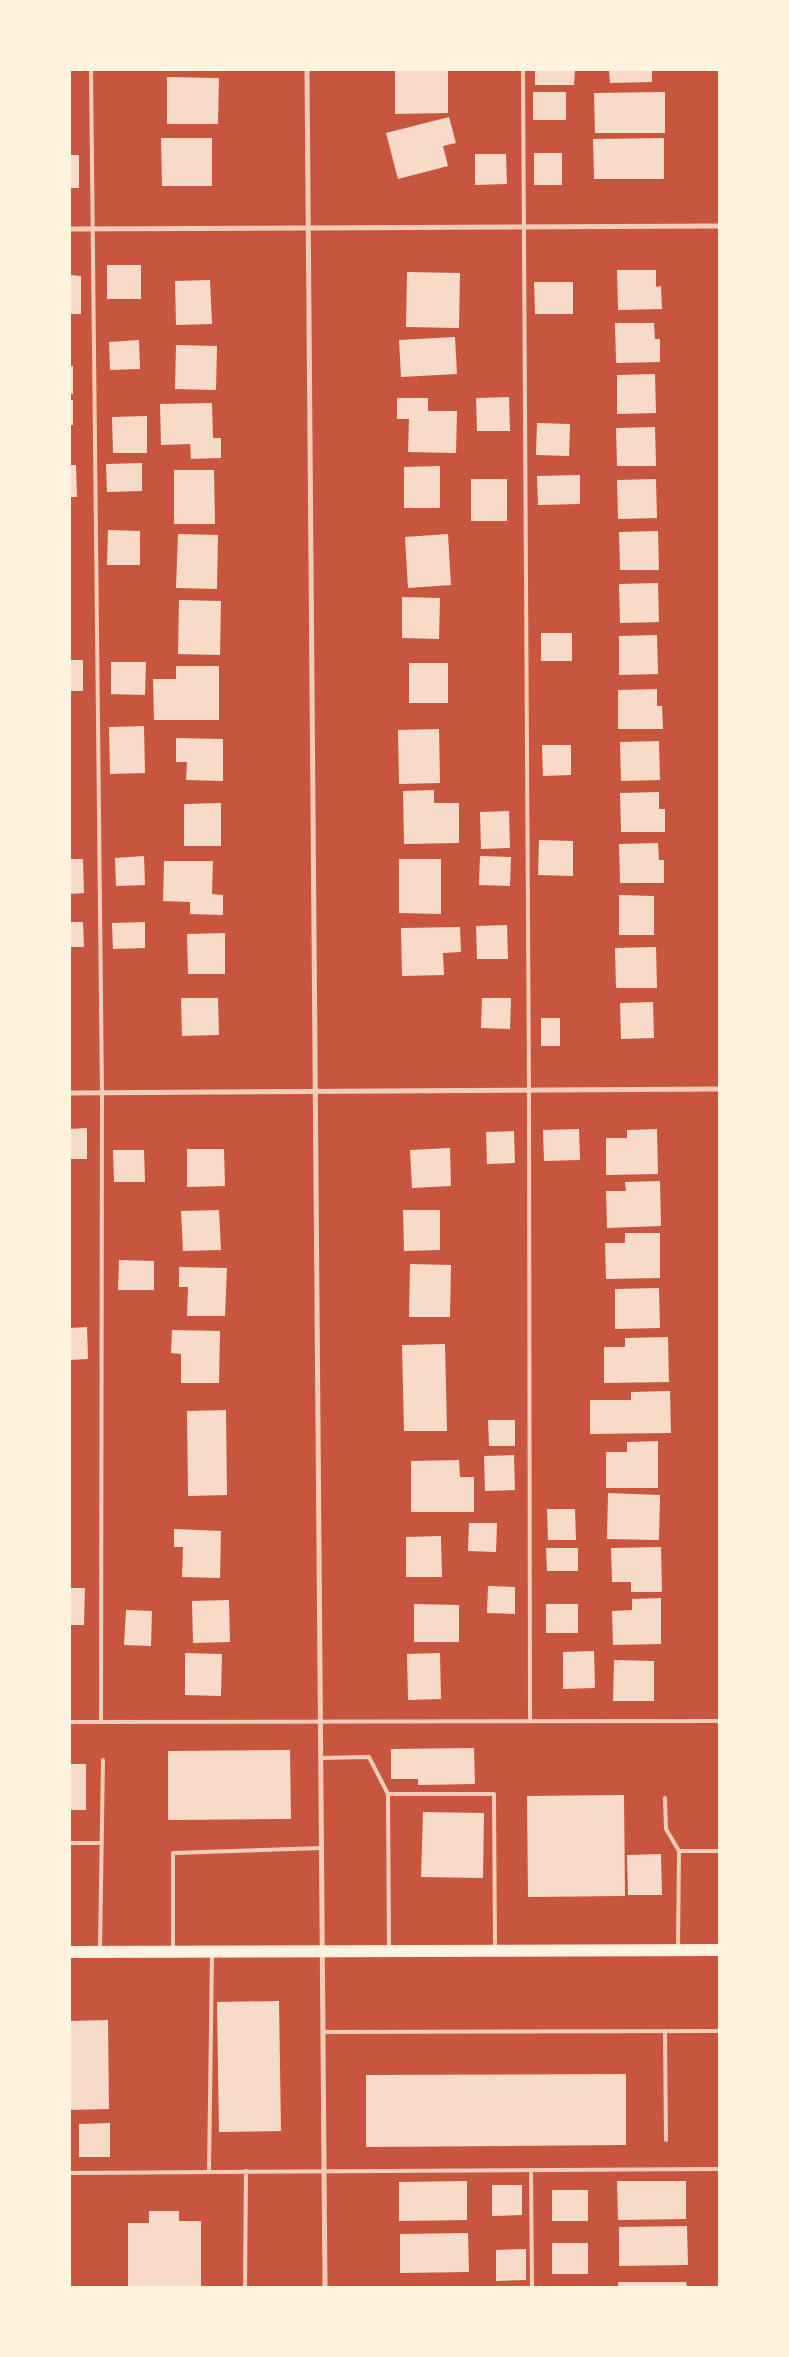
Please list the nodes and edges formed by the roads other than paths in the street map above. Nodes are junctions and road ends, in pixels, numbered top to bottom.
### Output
1 (92, 70) edge
2 (307, 70) edge
3 (523, 70) edge
4 (719, 226) edge
5 (525, 227) junction
6 (308, 228) junction
7 (70, 229) edge
8 (92, 229) junction
9 (719, 1089) edge
10 (529, 1090) junction
11 (316, 1092) junction
12 (70, 1093) edge
13 (102, 1093) junction
14 (719, 1720) edge
15 (321, 1721) junction
16 (530, 1721) junction
17 (70, 1722) edge
18 (101, 1722) junction
19 (321, 1758) junction
20 (103, 1760) dead end
21 (388, 1794) junction
22 (665, 1798) dead end
23 (70, 1843) edge
24 (102, 1843) junction
25 (322, 1848) junction
26 (679, 1851) junction
27 (719, 1851) edge
28 (212, 1950) junction
29 (322, 1950) junction
30 (389, 1950) junction
31 (495, 1950) junction
32 (678, 1950) junction
33 (719, 1950) edge
34 (100, 1951) junction
35 (173, 1951) junction
36 (70, 1952) edge
37 (665, 2031) junction
38 (719, 2031) edge
39 (323, 2032) junction
40 (666, 2140) dead end
41 (719, 2169) edge
42 (324, 2170) junction
43 (531, 2170) junction
44 (209, 2172) junction
45 (246, 2172) junction
46 (70, 2173) edge
47 (245, 2287) edge
48 (325, 2287) edge
49 (532, 2287) edge

1 - 8 lane
2 - 6 street
3 - 5 lane
4 - 5 street
5 - 6 street
5 - 10 lane
6 - 8 street
6 - 11 street
7 - 8 street
8 - 13 lane
9 - 10 street
10 - 11 street
10 - 16 lane
11 - 13 street
11 - 15 street
12 - 13 street
13 - 18 lane
14 - 16 lane
15 - 16 lane
15 - 18 lane
15 - 19 street
17 - 18 lane
19 - 21 lane
19 - 25 street
20 - 24 lane
21 - 30 lane
21 - 31 lane
22 - 26 lane
23 - 24 lane
24 - 34 lane
25 - 29 street
25 - 35 lane
26 - 27 lane
26 - 32 lane
28 - 29 main road
28 - 35 main road
28 - 44 lane
29 - 30 main road
29 - 39 street
30 - 31 main road
31 - 32 main road
32 - 33 main road
34 - 35 main road
34 - 36 main road
37 - 38 lane
37 - 39 lane
37 - 40 lane
39 - 42 street
41 - 43 lane
42 - 43 lane
42 - 45 lane
42 - 48 street
43 - 49 lane
44 - 45 lane
44 - 46 lane
45 - 47 lane

